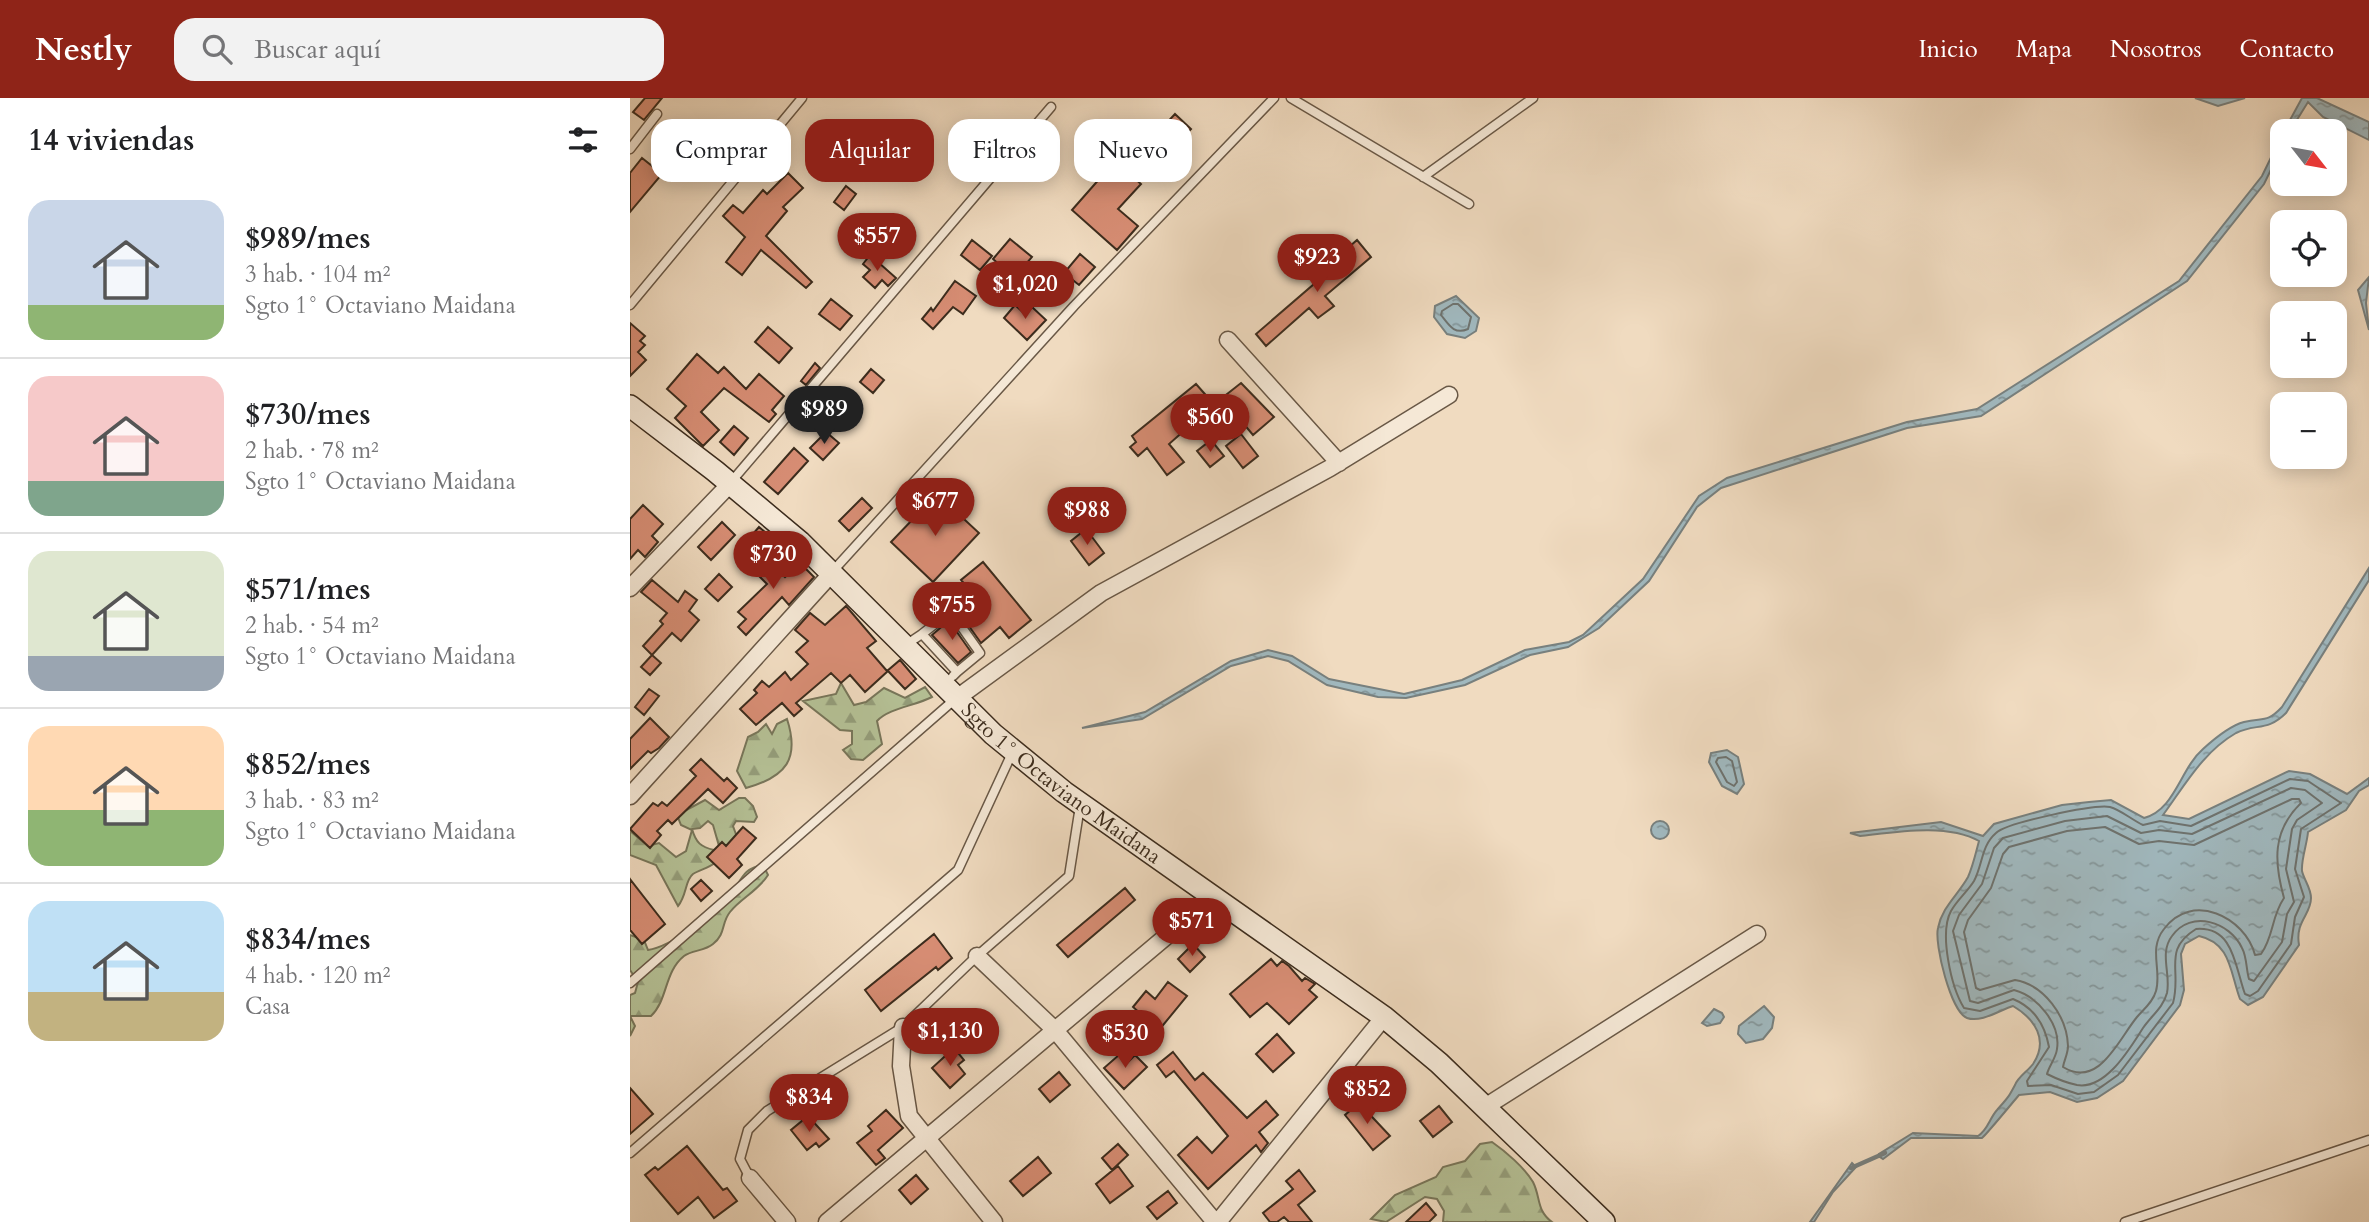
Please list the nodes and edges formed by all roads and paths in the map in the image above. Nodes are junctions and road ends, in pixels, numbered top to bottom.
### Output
1 (802, 98) edge
2 (1274, 98) edge
3 (1291, 98) edge
4 (1534, 98) edge
5 (1051, 107) dead end
6 (657, 114) dead end
7 (630, 149) edge
8 (1423, 177) junction
9 (1469, 204) dead end
10 (630, 305) edge
11 (1228, 340) dead end
12 (1449, 395) dead end
13 (630, 406) edge
14 (1339, 463) junction
15 (730, 484) junction
16 (831, 574) junction
17 (630, 588) edge
18 (914, 640) junction
19 (952, 685) junction
20 (1013, 751) junction
21 (630, 796) edge
22 (1080, 803) junction
23 (1213, 897) junction
24 (1757, 934) dead end
25 (977, 956) junction
26 (630, 983) edge
27 (1384, 1017) junction
28 (903, 1027) junction
29 (1055, 1030) junction
30 (1485, 1107) junction
31 (927, 1139) junction
32 (2369, 1140) edge
33 (630, 1153) edge
34 (750, 1178) joint
35 (787, 1222) edge
36 (827, 1222) edge
37 (994, 1222) edge
38 (1217, 1222) edge
39 (1604, 1222) edge
40 (2125, 1222) edge

1 - 10 lane
2 - 16 lane
3 - 8 lane
4 - 8 lane
5 - 15 lane
6 - 7 lane
8 - 9 lane
11 - 14 street
12 - 14 street
13 - 15 main road, Sgto 1° Octaviano Maidana
14 - 19 street
15 - 16 main road, Sgto 1° Octaviano Maidana
15 - 17 street
16 - 18 main road, Sgto 1° Octaviano Maidana
16 - 21 street
18 - 19 main road, Sgto 1° Octaviano Maidana
18 - 19 lane
19 - 20 main road, Sgto 1° Octaviano Maidana
19 - 26 lane
20 - 22 main road, Sgto 1° Octaviano Maidana
20 - 33 lane
22 - 23 main road, Sgto 1° Octaviano Maidana
22 - 25 lane
23 - 27 main road, Sgto 1° Octaviano Maidana
23 - 29 street
24 - 30 street
25 - 28 lane
25 - 29 street
27 - 30 main road, Sgto 1° Octaviano Maidana
27 - 38 street
28 - 31 street
28 - 34 lane
29 - 31 street
29 - 38 street
30 - 39 main road, Sgto 1° Octaviano Maidana
31 - 36 street
31 - 37 street
32 - 40 lane
34 - 35 street

